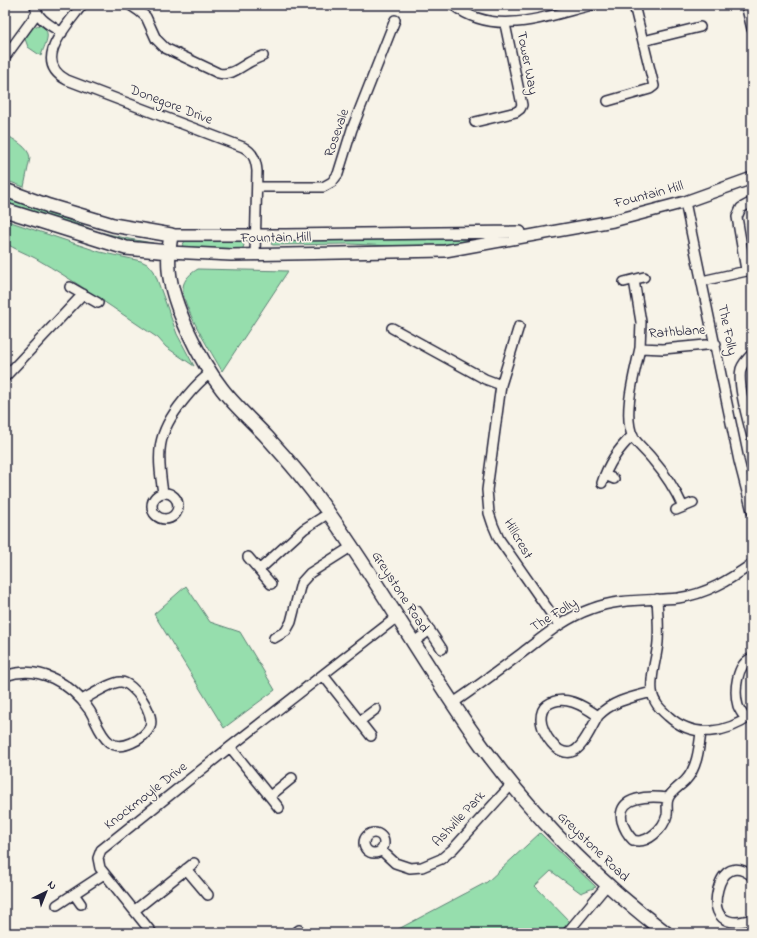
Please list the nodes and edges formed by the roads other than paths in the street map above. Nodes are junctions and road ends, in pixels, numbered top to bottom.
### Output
1 (82, 5) edge
2 (130, 5) edge
3 (452, 5) edge
4 (634, 5) edge
5 (746, 5) edge
6 (587, 6) edge
7 (36, 9) edge
8 (395, 20) dead end
9 (505, 24) junction
10 (700, 27) dead end
11 (752, 29) edge
12 (62, 33) junction
13 (643, 41) junction
14 (263, 56) dead end
15 (5, 57) edge
16 (608, 101) dead end
17 (475, 122) dead end
18 (752, 178) edge
19 (257, 187) junction
20 (5, 190) edge
21 (686, 202) junction
22 (752, 202) edge
23 (5, 210) edge
24 (552, 232) junction
25 (170, 235) junction
26 (256, 235) junction
27 (169, 252) junction
28 (255, 255) junction
29 (749, 270) edge
30 (644, 277) dead end
31 (702, 281) junction
32 (70, 287) dead end
33 (83, 294) junction
34 (98, 303) dead end
35 (520, 326) dead end
36 (392, 328) dead end
37 (716, 344) junction
38 (640, 348) junction
39 (752, 354) edge
40 (211, 373) junction
41 (5, 377) edge
42 (501, 385) junction
43 (633, 435) junction
44 (752, 437) edge
45 (614, 479) dead end
46 (163, 493) dead end
47 (693, 503) dead end
48 (752, 511) edge
49 (329, 513) junction
50 (351, 547) junction
51 (248, 557) dead end
52 (752, 564) edge
53 (259, 570) junction
54 (271, 584) dead end
55 (657, 599) junction
56 (417, 611) dead end
57 (397, 617) junction
58 (559, 625) junction
59 (430, 630) junction
60 (274, 638) dead end
61 (414, 642) junction
62 (442, 649) dead end
63 (752, 658) edge
64 (324, 675) junction
65 (5, 676) edge
66 (652, 692) junction
67 (82, 700) junction
68 (453, 703) junction
69 (376, 709) dead end
70 (598, 716) junction
71 (749, 717) edge
72 (360, 722) junction
73 (701, 732) junction
74 (371, 736) dead end
75 (230, 747) junction
76 (292, 778) dead end
77 (512, 784) junction
78 (270, 796) junction
79 (668, 798) junction
80 (279, 808) dead end
81 (381, 850) dead end
82 (194, 863) dead end
83 (186, 869) junction
84 (104, 874) junction
85 (752, 876) edge
86 (607, 885) junction
87 (74, 894) junction
88 (208, 895) dead end
89 (57, 904) dead end
90 (81, 904) dead end
91 (135, 910) junction
92 (752, 919) edge
93 (152, 933) edge
94 (567, 933) edge
95 (666, 933) edge

1 - 12 street, Donegore Drive
2 - 14 street
3 - 9 street
4 - 13 street
5 - 11 street
6 - 9 street
7 - 12 street
7 - 15 street
8 - 19 street, Rosevale
9 - 17 street, Tower Way
10 - 13 street
12 - 19 street, Donegore Drive
13 - 16 street
18 - 21 street, Fountain Hill
19 - 26 street, Donegore Drive
20 - 25 main road, Fountain Hill
21 - 24 street, Fountain Hill
21 - 31 street, The Folly
22 - 29 street
23 - 27 main road, Fountain Hill
24 - 26 street, Fountain Hill
24 - 28 street, Fountain Hill
25 - 26 street, Fountain Hill
25 - 27 main road, Greystone Road
26 - 28 street, Donegore Drive
27 - 28 street, Fountain Hill
27 - 40 main road, Greystone Road
29 - 31 street
30 - 38 street, Rathblane
31 - 37 street, The Folly
32 - 33 street
33 - 34 street
33 - 41 street
35 - 42 street, Hillcrest
36 - 42 street
37 - 38 street, Rathblane
37 - 48 street, The Folly
38 - 43 street, Rathblane
39 - 44 street
40 - 46 street
40 - 49 main road, Greystone Road
42 - 58 street, Hillcrest
43 - 45 street
43 - 47 street, Rathblane
49 - 50 main road, Greystone Road
49 - 53 street
50 - 57 main road, Greystone Road
50 - 60 street
51 - 53 street
52 - 55 street, The Folly
53 - 54 street
55 - 58 street, The Folly
55 - 66 street
56 - 59 street
57 - 61 main road, Greystone Road
57 - 64 street, Knockmoyle Drive
58 - 68 street, The Folly
59 - 61 street
59 - 62 street
61 - 68 main road, Greystone Road
63 - 71 street
64 - 72 street
64 - 75 street, Knockmoyle Drive
65 - 67 street
66 - 70 street
66 - 73 street
67 - 67 street
68 - 77 main road, Greystone Road
69 - 72 street
70 - 70 street
71 - 73 street
72 - 74 street
73 - 79 street
75 - 78 street
75 - 84 street, Knockmoyle Drive
76 - 78 street
77 - 81 street, Ashville Park
77 - 86 main road, Greystone Road
78 - 80 street
79 - 79 street
82 - 83 street
83 - 88 street
83 - 91 street
84 - 87 street
84 - 91 street, Knockmoyle Drive
85 - 92 street
86 - 94 street
86 - 95 main road, Greystone Road
87 - 89 street
87 - 90 street
91 - 93 street, Knockmoyle Drive

